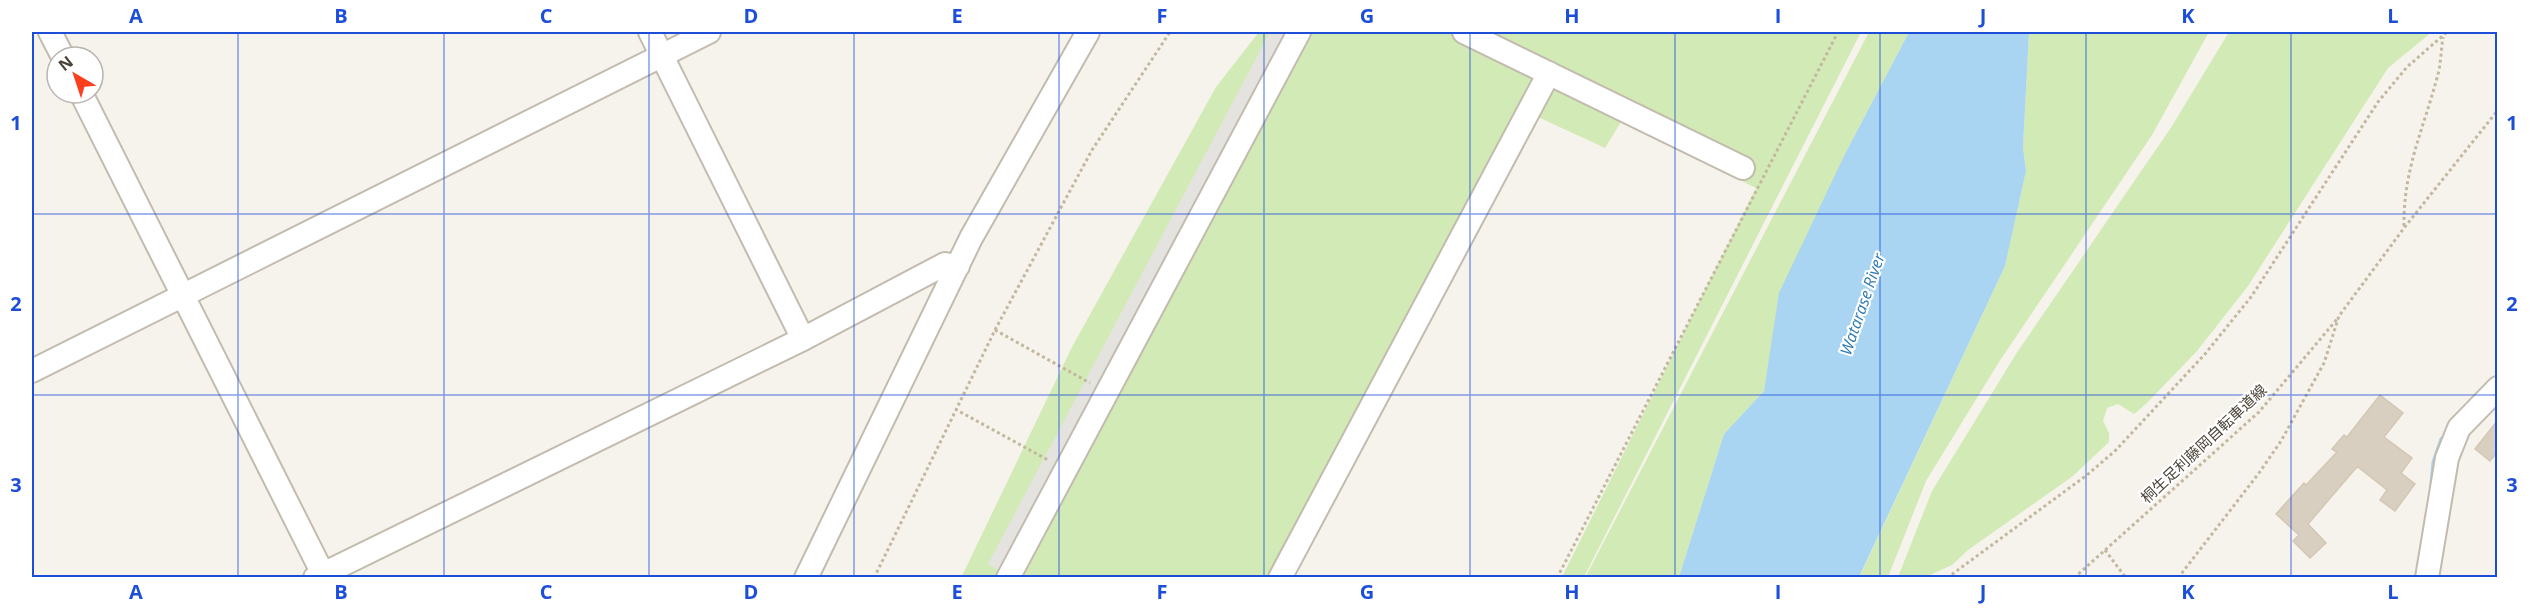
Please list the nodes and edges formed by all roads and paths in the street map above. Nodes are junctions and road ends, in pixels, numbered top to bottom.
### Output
1 (650, 32) edge
2 (709, 32) edge
3 (1088, 32) edge
4 (1170, 32) edge
5 (1299, 32) edge
6 (1464, 32) edge
7 (1838, 32) edge
8 (2447, 32) edge
9 (2443, 37) junction
10 (661, 55) junction
11 (1549, 73) junction
12 (87, 105) edge
13 (2498, 110) edge
14 (2492, 117) junction
15 (2498, 122) edge
16 (1743, 168) dead end
17 (2404, 228) junction
18 (958, 266) junction
19 (183, 296) junction
20 (2339, 316) junction
21 (995, 330) junction
22 (803, 339) junction
23 (32, 371) edge
24 (2498, 388) edge
25 (1107, 392) junction
26 (955, 409) junction
27 (1066, 470) junction
28 (2105, 550) junction
29 (321, 576) edge
30 (806, 578) edge
31 (874, 578) edge
32 (1008, 578) edge
33 (1280, 578) edge
34 (1557, 578) edge
35 (1947, 578) edge
36 (2074, 578) edge
37 (2126, 578) edge
38 (2178, 578) edge
39 (2427, 578) edge

1 - 10 street
2 - 10 street
3 - 18 street
4 - 21 path
5 - 25 street
6 - 11 street
7 - 34 path
8 - 9 path
9 - 17 path
9 - 35 path
10 - 19 street
10 - 22 street
11 - 16 street
11 - 33 street
12 - 19 street
13 - 14 path
14 - 15 path
14 - 17 path
17 - 20 path, 桐生足利藤岡自転車道線
18 - 22 street
18 - 30 street
19 - 23 street
19 - 29 street
20 - 28 path, 桐生足利藤岡自転車道線
20 - 38 path
21 - 25 path
21 - 26 path
22 - 29 street
24 - 39 street
25 - 27 street
26 - 27 path
26 - 31 path
27 - 32 street
28 - 36 path, 桐生足利藤岡自転車道線
28 - 37 path

